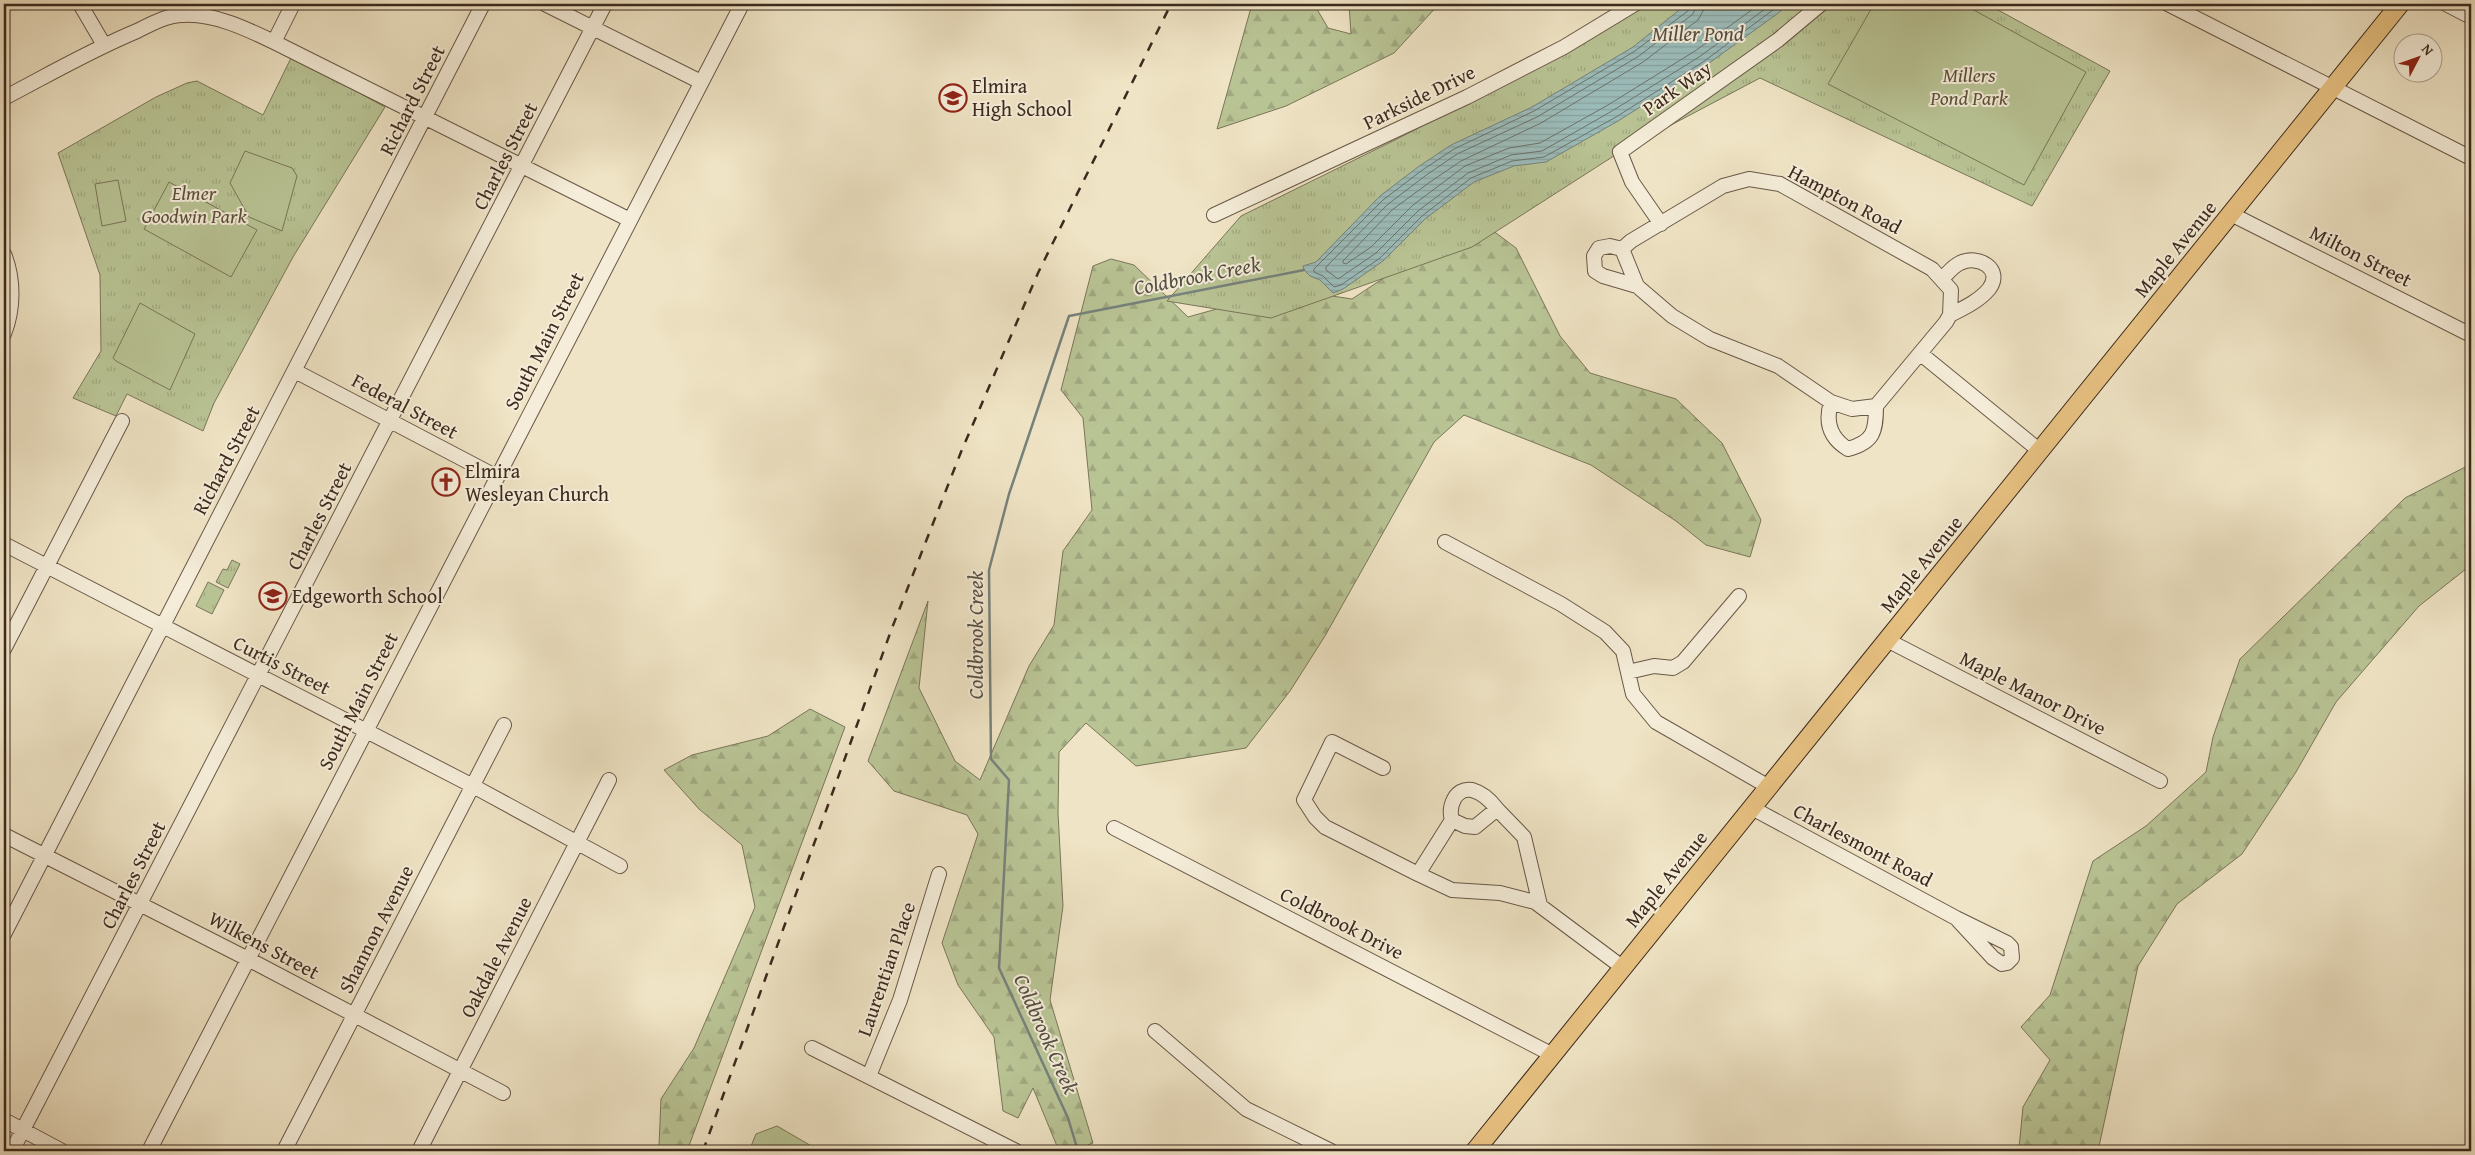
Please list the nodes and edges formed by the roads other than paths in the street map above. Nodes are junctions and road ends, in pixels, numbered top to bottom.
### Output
1 (80, 4) edge
2 (293, 4) edge
3 (483, 4) edge
4 (545, 4) edge
5 (604, 4) edge
6 (742, 4) edge
7 (1635, 4) edge
8 (1821, 4) edge
9 (2168, 4) edge
10 (2400, 4) edge
11 (2446, 4) edge
12 (183, 9) edge
13 (2471, 17) edge
14 (592, 28) junction
15 (274, 42) junction
16 (104, 45) junction
17 (701, 82) junction
18 (2332, 87) junction
19 (4, 98) edge
20 (425, 118) junction
21 (2471, 158) edge
22 (523, 166) junction
23 (2231, 214) junction
24 (1214, 215) dead end
25 (630, 220) junction
26 (1661, 224) junction
27 (1622, 249) junction
28 (4, 254) edge
29 (1942, 279) junction
30 (1638, 286) junction
31 (1950, 315) junction
32 (4, 334) edge
33 (2471, 335) edge
34 (1921, 354) junction
35 (295, 371) junction
36 (1831, 402) junction
37 (1876, 406) junction
38 (122, 420) dead end
39 (390, 420) junction
40 (2040, 451) junction
41 (497, 477) junction
42 (1445, 542) dead end
43 (4, 544) edge
44 (46, 566) junction
45 (1739, 596) dead end
46 (162, 626) junction
47 (1886, 640) junction
48 (4, 649) edge
49 (1628, 672) junction
50 (259, 676) junction
51 (504, 725) dead end
52 (366, 731) junction
53 (1383, 768) dead end
54 (609, 780) dead end
55 (2160, 781) dead end
56 (473, 786) junction
57 (1769, 787) junction
58 (1752, 808) junction
59 (1497, 809) junction
60 (1452, 820) junction
61 (1114, 828) dead end
62 (4, 835) edge
63 (577, 843) junction
64 (44, 855) junction
65 (620, 866) dead end
66 (940, 874) dead end
67 (1418, 874) junction
68 (140, 904) junction
69 (1540, 906) junction
70 (1956, 918) dead end
71 (4, 934) edge
72 (248, 959) junction
73 (1622, 967) junction
74 (355, 1016) junction
75 (1155, 1031) dead end
76 (812, 1048) dead end
77 (1551, 1054) junction
78 (461, 1070) junction
79 (869, 1076) junction
80 (503, 1093) dead end
81 (4, 1120) edge
82 (23, 1131) junction
83 (12, 1151) edge
84 (62, 1151) edge
85 (149, 1151) edge
86 (284, 1151) edge
87 (419, 1151) edge
88 (1016, 1151) edge
89 (1331, 1151) edge
90 (1475, 1151) edge

1 - 16 street
2 - 15 street
3 - 20 street, Richard Street
4 - 14 street
5 - 14 street, Charles Street
6 - 17 street, South Main Street
7 - 24 street, Parkside Drive
8 - 26 street, Park Way
9 - 18 street
10 - 18 main road, Maple Avenue
11 - 13 street
12 - 15 street
12 - 16 street
14 - 17 street
14 - 22 street, Charles Street
15 - 20 street
16 - 19 street
17 - 25 street, South Main Street
18 - 21 street
18 - 23 main road, Maple Avenue
20 - 22 street
20 - 35 street, Richard Street
22 - 25 street
22 - 39 street, Charles Street
23 - 33 street, Milton Street
23 - 40 main road, Maple Avenue
25 - 41 street, South Main Street
26 - 27 street, Hampton Road
26 - 29 street, Hampton Road
27 - 30 street
27 - 30 street
28 - 32 street
29 - 31 street
29 - 31 street
30 - 36 street
31 - 34 street
34 - 37 street
34 - 40 street
35 - 39 street, Federal Street
35 - 46 street, Richard Street
36 - 37 street
36 - 37 street
38 - 44 street
39 - 41 street, Federal Street
39 - 50 street, Charles Street
40 - 47 main road, Maple Avenue
41 - 52 street, South Main Street
42 - 49 street
43 - 44 street, Curtis Street
44 - 46 street, Curtis Street
44 - 48 street
45 - 49 street
46 - 50 street, Curtis Street
46 - 64 street, Richard Street
47 - 55 street, Maple Manor Drive
47 - 57 main road, Maple Avenue
49 - 57 street
50 - 52 street, Curtis Street
50 - 68 street, Charles Street
51 - 56 street, Shannon Avenue
52 - 56 street, Curtis Street
52 - 72 street, South Main Street
53 - 67 street
54 - 63 street, Oakdale Avenue
56 - 63 street, Curtis Street
56 - 74 street, Shannon Avenue
57 - 58 main road, Maple Avenue
58 - 70 street, Charlesmont Road
58 - 73 main road, Maple Avenue
59 - 60 street
59 - 60 street
59 - 69 street
60 - 67 street
61 - 77 street, Coldbrook Drive
62 - 64 street, Wilkens Street
63 - 65 street, Curtis Street
63 - 78 street, Oakdale Avenue
64 - 68 street, Wilkens Street
64 - 71 street, Richard Street
66 - 79 street, Laurentian Place
67 - 69 street
68 - 72 street, Wilkens Street
68 - 82 street, Charles Street
69 - 73 street
72 - 74 street, Wilkens Street
72 - 85 street, South Main Street
73 - 77 main road, Maple Avenue
74 - 78 street, Wilkens Street
74 - 86 street, Shannon Avenue
75 - 89 street
76 - 79 street
77 - 90 main road, Maple Avenue
78 - 80 street, Wilkens Street
78 - 87 street, Oakdale Avenue
79 - 88 street
81 - 82 street
82 - 83 street, Charles Street
82 - 84 street

